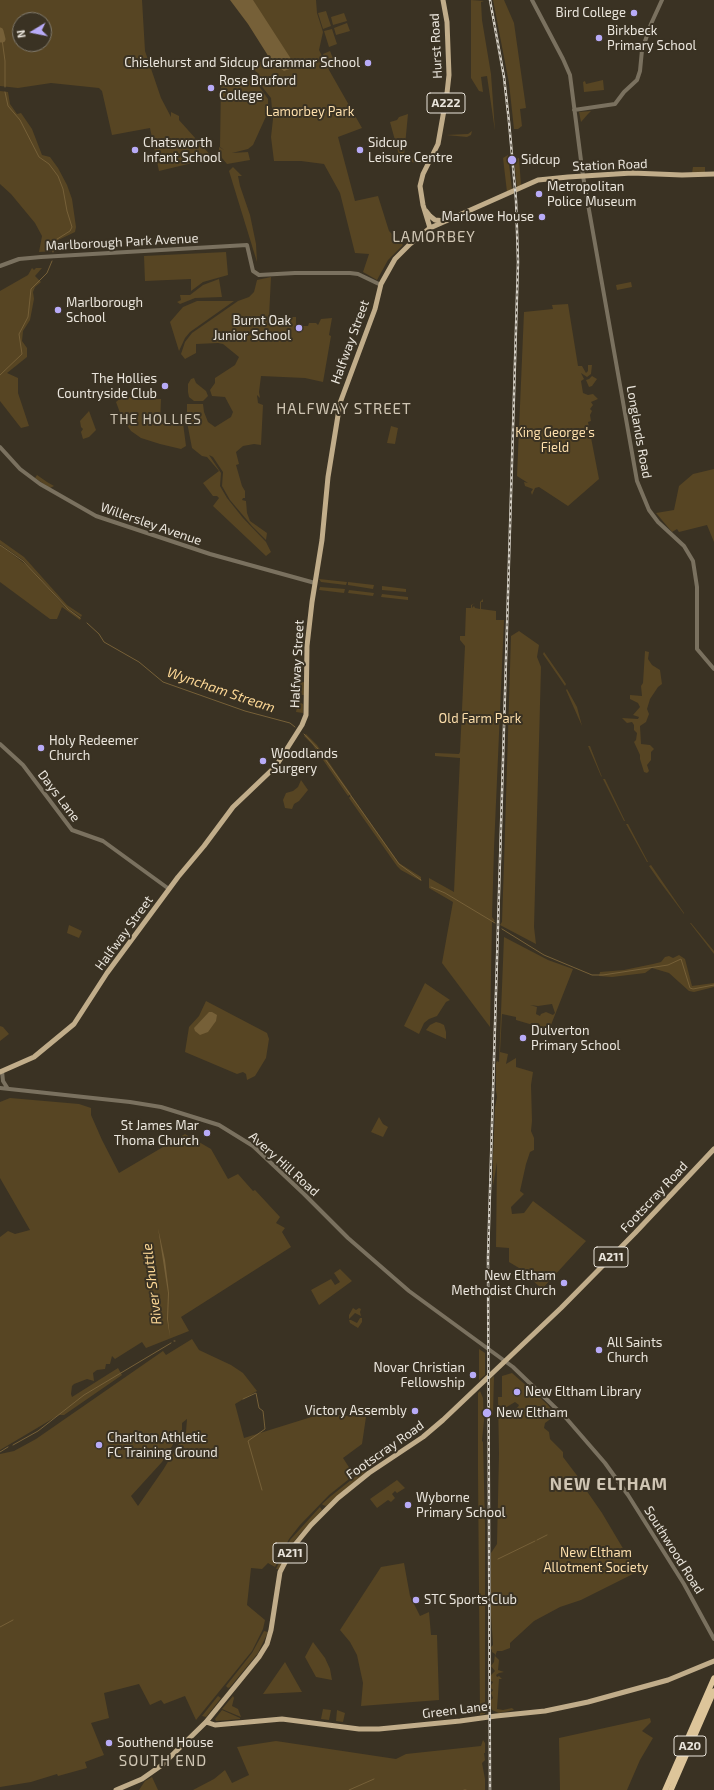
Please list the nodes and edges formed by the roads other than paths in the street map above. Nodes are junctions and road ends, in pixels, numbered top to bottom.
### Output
1 (443, 0) edge
2 (532, 0) edge
3 (662, 0) edge
4 (574, 110) junction
5 (714, 174) edge
6 (583, 176) junction
7 (423, 205) junction
8 (448, 221) junction
9 (430, 228) junction
10 (405, 249) joint
11 (0, 266) edge
12 (381, 285) junction
13 (0, 447) edge
14 (315, 583) junction
15 (714, 669) edge
16 (0, 744) edge
17 (169, 889) junction
18 (1, 1072) edge
19 (0, 1088) edge
20 (8, 1089) junction
21 (714, 1149) edge
22 (505, 1362) junction
23 (709, 1628) junction
24 (714, 1632) edge
25 (714, 1639) edge
26 (714, 1661) edge
27 (714, 1665) edge
28 (702, 1667) junction
29 (714, 1678) edge
30 (714, 1691) edge
31 (206, 1722) junction
32 (116, 1790) edge
33 (665, 1790) edge
34 (671, 1790) edge

1 - 7 main road, Hurst Road / A222
2 - 4 street, Longlands Road
3 - 4 street
4 - 6 street, Longlands Road
5 - 6 main road, Station Road
6 - 8 main road, Station Road
6 - 15 street, Longlands Road
7 - 8 main road
7 - 9 main road, Hurst Road / A222
8 - 9 main road, Station Road
9 - 10 main road, Station Road
10 - 12 main road, Halfway Street
11 - 12 street, Marlborough Park Avenue
12 - 14 main road, Halfway Street
13 - 14 street, Willersley Avenue
14 - 17 main road, Halfway Street
16 - 17 street, Days Lane
17 - 18 main road, Halfway Street
18 - 20 street
19 - 20 street, Avery Hill Road
20 - 22 street, Avery Hill Road
21 - 22 main road, Footscray Road / A211
22 - 23 street, Southwood Road
22 - 31 main road, Footscray Road / A211
23 - 24 street, Southwood Road
23 - 25 street, Southwood Road
26 - 28 main road, Green Lane
27 - 28 main road, Green Lane
28 - 31 main road, Green Lane
29 - 33 highway, A20
30 - 34 highway, A20
31 - 32 main road, Footscray Road / A211

